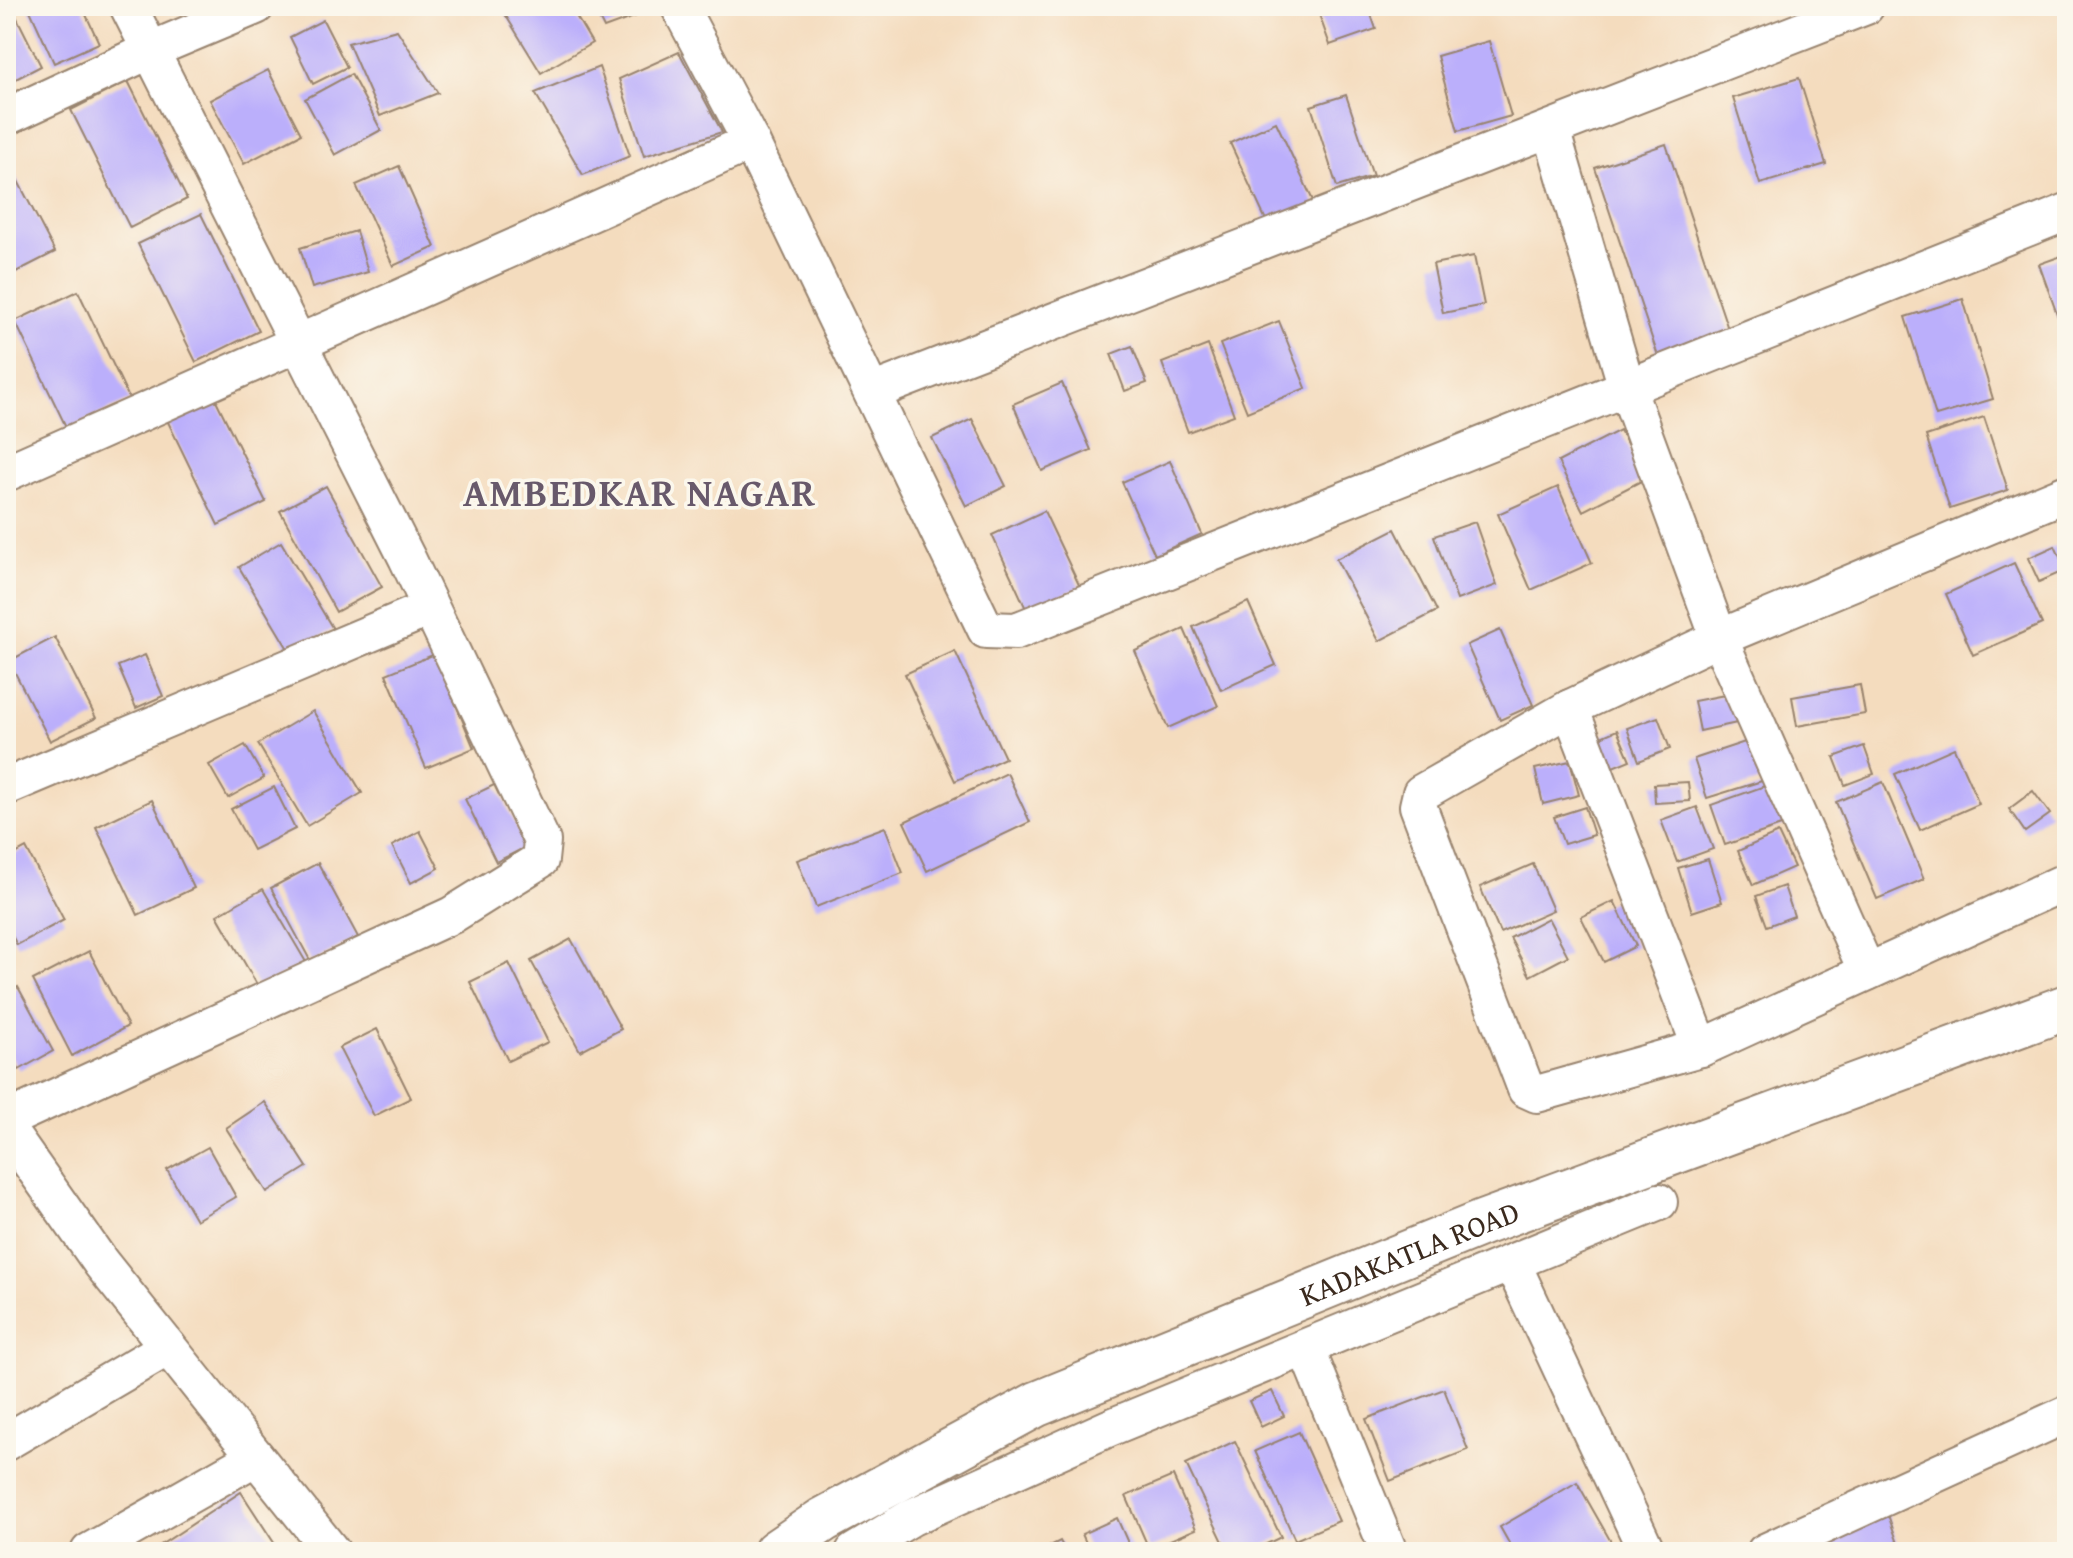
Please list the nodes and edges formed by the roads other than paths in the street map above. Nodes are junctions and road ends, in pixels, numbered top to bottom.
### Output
1 (128, 6) edge
2 (256, 6) edge
3 (679, 6) edge
4 (1866, 6) edge
5 (151, 50) junction
6 (6, 117) edge
7 (1551, 129) junction
8 (751, 142) junction
9 (2067, 212) edge
10 (299, 344) junction
11 (1627, 388) junction
12 (872, 392) junction
13 (6, 473) edge
14 (2067, 494) edge
15 (430, 608) junction
16 (1719, 638) junction
17 (1570, 708) junction
18 (6, 787) edge
19 (2067, 881) edge
20 (1867, 972) junction
21 (2067, 1007) edge
22 (1701, 1048) junction
23 (6, 1120) edge
24 (6, 1128) edge
25 (1659, 1202) dead end
26 (1512, 1263) junction
27 (168, 1347) junction
28 (1306, 1348) junction
29 (2067, 1414) edge
30 (6, 1442) edge
31 (256, 1457) junction
32 (89, 1552) edge
33 (332, 1552) edge
34 (776, 1552) edge
35 (854, 1552) edge
36 (1389, 1552) edge
37 (1647, 1552) edge
38 (1765, 1552) edge

1 - 5 street
2 - 5 street
3 - 8 street
4 - 7 street
5 - 6 street
5 - 10 street
7 - 11 street
7 - 12 street
8 - 10 street
8 - 12 street
9 - 11 street
10 - 13 street
10 - 15 street
11 - 12 street
11 - 16 street
14 - 16 street
15 - 18 street
15 - 23 street
16 - 17 street
16 - 20 street
17 - 22 street
17 - 22 street
19 - 20 street
20 - 22 street
21 - 34 street, KADAKATLA ROAD
24 - 27 street
25 - 26 street
26 - 28 street
26 - 37 street
27 - 30 street
27 - 31 street
28 - 35 street
28 - 36 street
29 - 38 street
31 - 32 street
31 - 33 street

